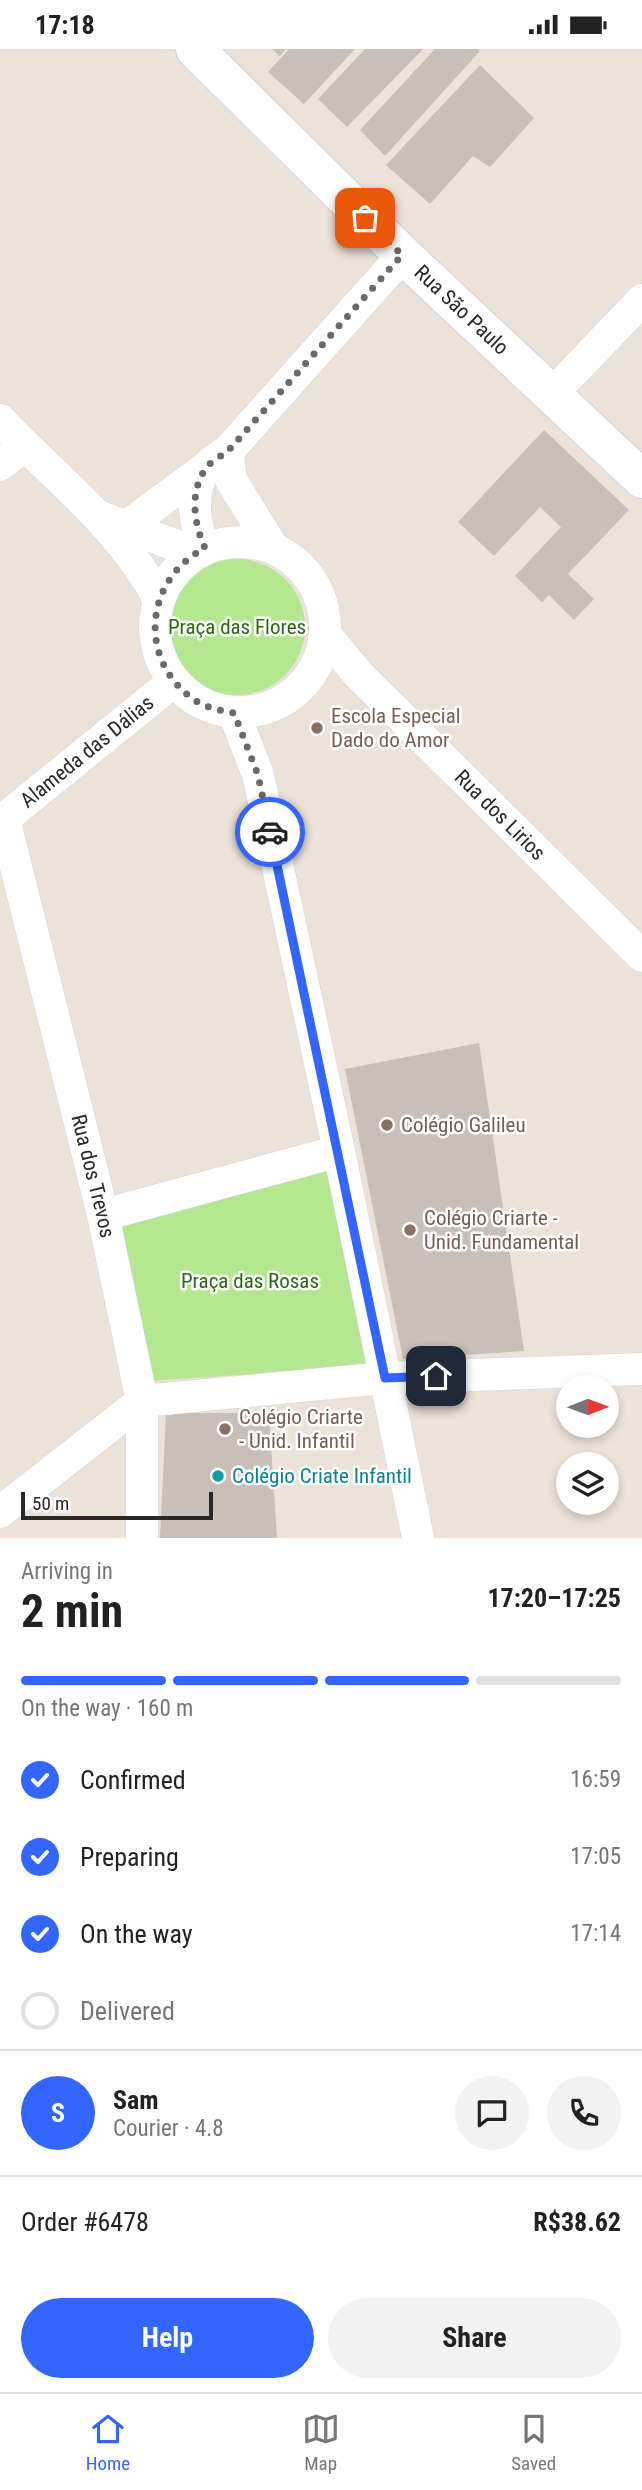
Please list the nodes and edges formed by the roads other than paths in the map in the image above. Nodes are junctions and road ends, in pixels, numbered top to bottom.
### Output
1 (195, 49) edge
2 (402, 255) junction
3 (642, 300) edge
4 (552, 394) junction
5 (0, 420) edge
6 (24, 446) junction
7 (217, 459) junction
8 (0, 465) edge
9 (642, 479) edge
10 (113, 521) junction
11 (272, 548) junction
12 (201, 551) junction
13 (159, 600) junction
14 (325, 633) junction
15 (316, 666) junction
16 (358, 674) junction
17 (173, 681) junction
18 (265, 710) junction
19 (234, 713) junction
20 (258, 775) junction
21 (2, 821) edge
22 (642, 956) edge
23 (339, 1151) junction
24 (103, 1215) junction
25 (642, 1369) edge
26 (385, 1378) junction
27 (142, 1401) junction
28 (0, 1512) edge
29 (142, 1538) edge
30 (418, 1538) edge

1 - 2 main road, Rua São Paulo
2 - 4 main road, Rua São Paulo
2 - 7 street
3 - 4 street
4 - 9 main road, Rua São Paulo
5 - 6 street
6 - 8 street
6 - 10 street
7 - 10 street
7 - 11 street
7 - 12 street
10 - 12 street
10 - 13 street
11 - 12 street
11 - 14 street
12 - 13 street
13 - 17 street
14 - 15 street
14 - 16 street, Rua dos Lirios
15 - 16 street
15 - 18 street
16 - 22 street, Rua dos Lirios
17 - 19 street
17 - 21 street, Alameda das Dálias
18 - 19 street
18 - 20 street
19 - 20 street
20 - 23 street
21 - 24 street, Rua dos Trevos
23 - 24 street
23 - 26 street
24 - 27 street, Rua dos Trevos
25 - 26 street
26 - 27 street
26 - 30 street
27 - 28 street
27 - 29 street, Rua dos Trevos

